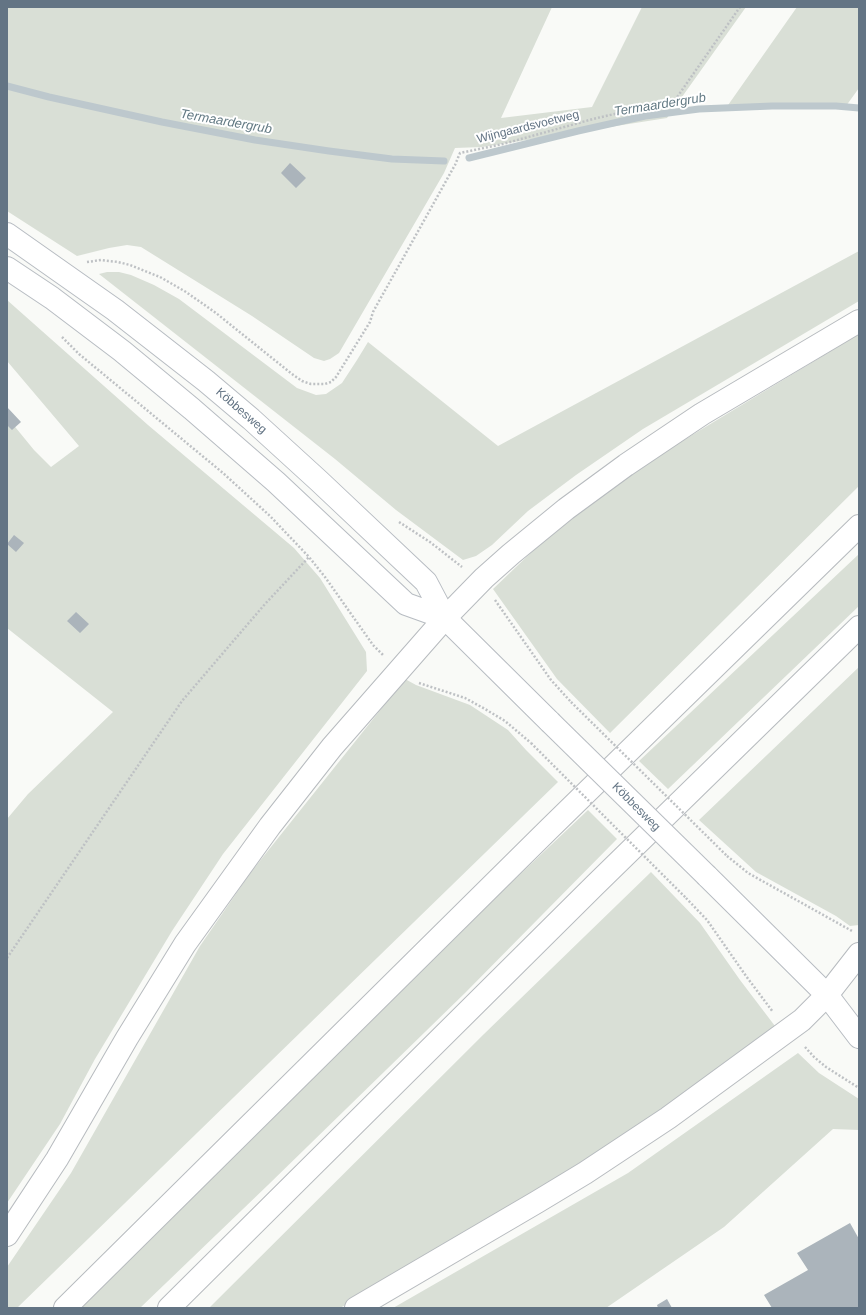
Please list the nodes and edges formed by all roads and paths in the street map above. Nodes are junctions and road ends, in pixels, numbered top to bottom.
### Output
1 (740, 7) edge
2 (7, 234) edge
3 (85, 262) dead end
4 (7, 268) edge
5 (68, 276) junction
6 (52, 298) junction
7 (859, 321) edge
8 (57, 332) dead end
9 (859, 526) edge
10 (446, 618) junction
11 (859, 627) edge
12 (571, 702) dead end
13 (531, 743) dead end
14 (855, 933) dead end
15 (859, 954) edge
16 (7, 958) edge
17 (828, 995) junction
18 (859, 1015) edge
19 (789, 1030) junction
20 (859, 1037) edge
21 (859, 1088) edge
22 (7, 1235) edge
23 (66, 1308) edge
24 (169, 1308) edge
25 (356, 1308) edge

1 - 3 path, Wijngaardsvoetweg
2 - 5 main road, Köbbesweg
4 - 6 main road, Köbbesweg
5 - 6 main road
5 - 10 main road, Köbbesweg
6 - 10 main road, Köbbesweg
7 - 10 main road
8 - 16 path
9 - 23 main road
10 - 17 main road, Köbbesweg, bridge
10 - 22 main road
11 - 24 main road
12 - 14 path, bridge
13 - 19 path, bridge
15 - 17 main road
17 - 18 main road, Köbbesweg
17 - 19 main road
17 - 20 main road, Köbbesweg
19 - 21 path
19 - 25 main road

